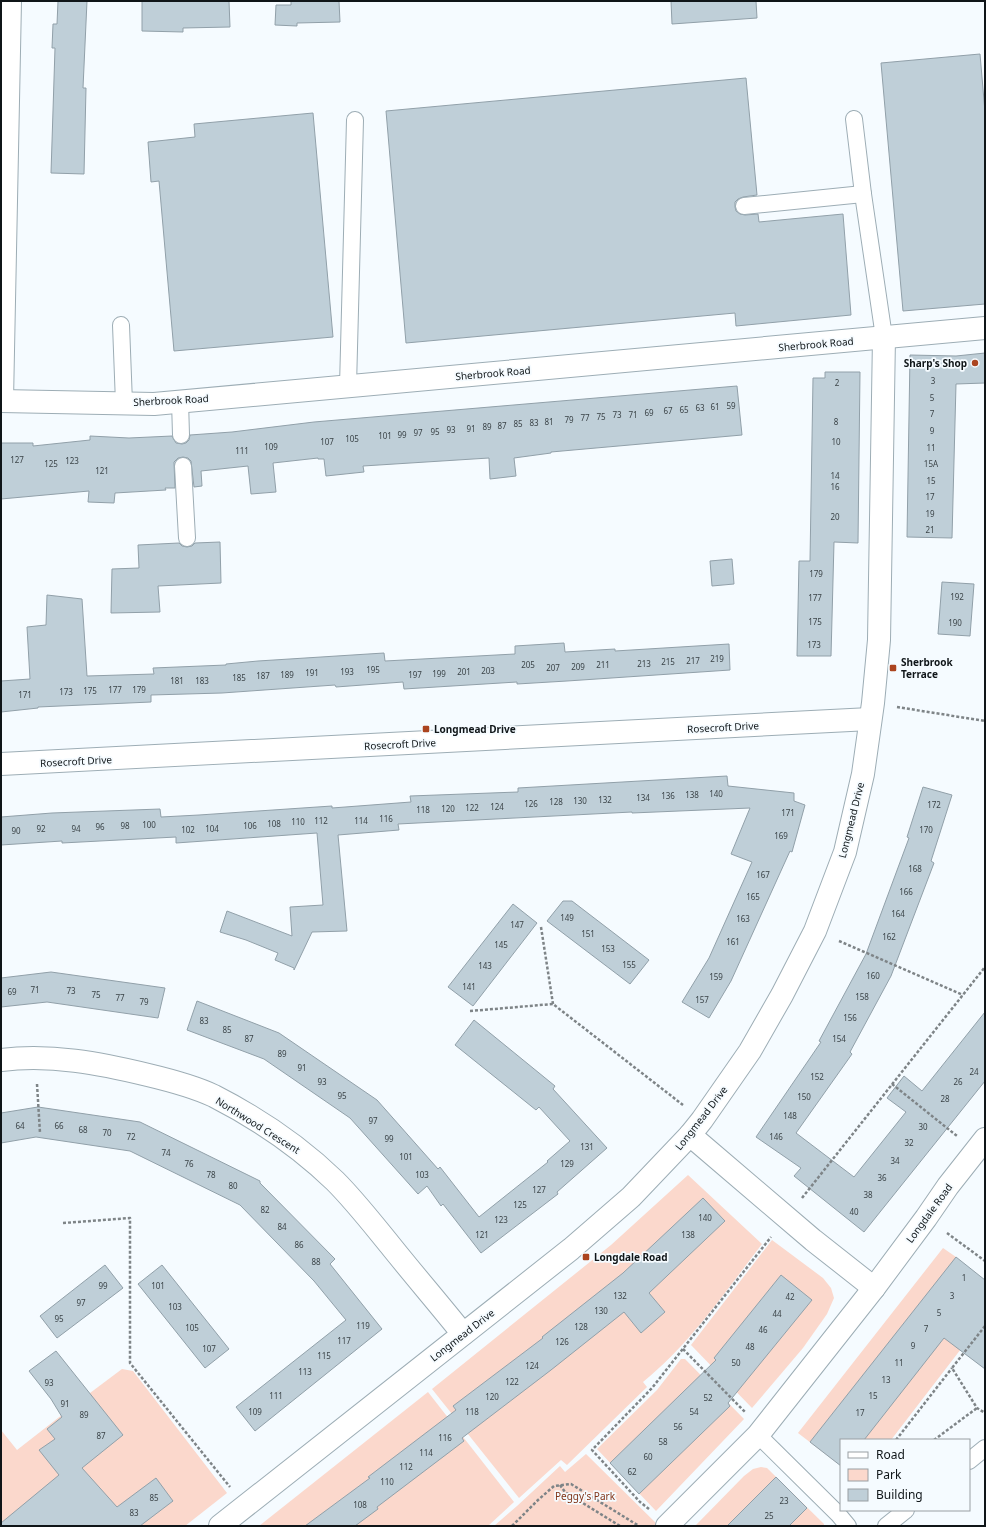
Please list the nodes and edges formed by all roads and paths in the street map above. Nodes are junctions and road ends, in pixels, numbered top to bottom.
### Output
1 (10, 1) edge
2 (854, 119) dead end
3 (355, 120) dead end
4 (863, 194) junction
5 (744, 206) dead end
6 (121, 325) dead end
7 (985, 328) edge
8 (884, 337) junction
9 (348, 386) junction
10 (1, 401) edge
11 (180, 401) junction
12 (124, 403) junction
13 (182, 435) dead end
14 (183, 466) dead end
15 (187, 538) dead end
16 (872, 711) junction
17 (985, 722) edge
18 (1, 764) edge
19 (541, 927) dead end
20 (815, 931) junction
21 (985, 967) edge
22 (963, 995) junction
23 (553, 1004) junction
24 (470, 1011) dead end
25 (36, 1057) junction
26 (1, 1060) edge
27 (892, 1084) junction
28 (696, 1128) junction
29 (40, 1133) dead end
30 (980, 1145) edge
31 (786, 1218) junction
32 (926, 1218) junction
33 (64, 1223) dead end
34 (985, 1261) edge
35 (874, 1288) junction
36 (985, 1326) edge
37 (463, 1334) junction
38 (683, 1349) junction
39 (952, 1368) junction
40 (977, 1408) junction
41 (985, 1413) edge
42 (760, 1433) junction
43 (897, 1439) edge
44 (935, 1439) edge
45 (985, 1448) edge
46 (970, 1460) edge
47 (560, 1485) junction
48 (246, 1506) junction
49 (905, 1511) edge
50 (659, 1519) edge
51 (220, 1526) edge
52 (512, 1526) edge
53 (620, 1526) edge
54 (639, 1526) edge
55 (848, 1526) edge
56 (886, 1526) edge

1 - 10 street
2 - 4 lane
3 - 9 lane
4 - 5 lane
4 - 8 lane
6 - 12 lane
7 - 8 street, Sherbrook Road
8 - 9 street, Sherbrook Road
8 - 16 street, Longmead Drive
9 - 11 street, Sherbrook Road
10 - 12 street, Sherbrook Road
11 - 12 street, Sherbrook Road
11 - 13 lane
14 - 15 lane
16 - 17 path
16 - 18 street, Rosecroft Drive
16 - 20 street, Longmead Drive
19 - 23 path
20 - 22 path
20 - 28 street, Longmead Drive
21 - 22 path
22 - 27 path
23 - 24 path
23 - 28 path
25 - 26 street, Northwood Crescent
25 - 29 path
25 - 37 street, Northwood Crescent
27 - 30 path
27 - 31 path
28 - 31 street
28 - 37 street, Longmead Drive
30 - 32 street, Longdale Road
31 - 35 street
31 - 38 path
32 - 34 path
32 - 35 street, Longdale Road
33 - 48 path
35 - 42 street, Longdale Road
36 - 39 path
37 - 48 street, Longmead Drive
38 - 42 path
38 - 50 path
39 - 40 path
39 - 43 path
40 - 41 path
40 - 44 path
42 - 50 street, Longdale Road
42 - 55 lane
45 - 46 lane
47 - 52 path
47 - 53 path
47 - 54 path
48 - 51 street, Longmead Drive
49 - 56 lane

